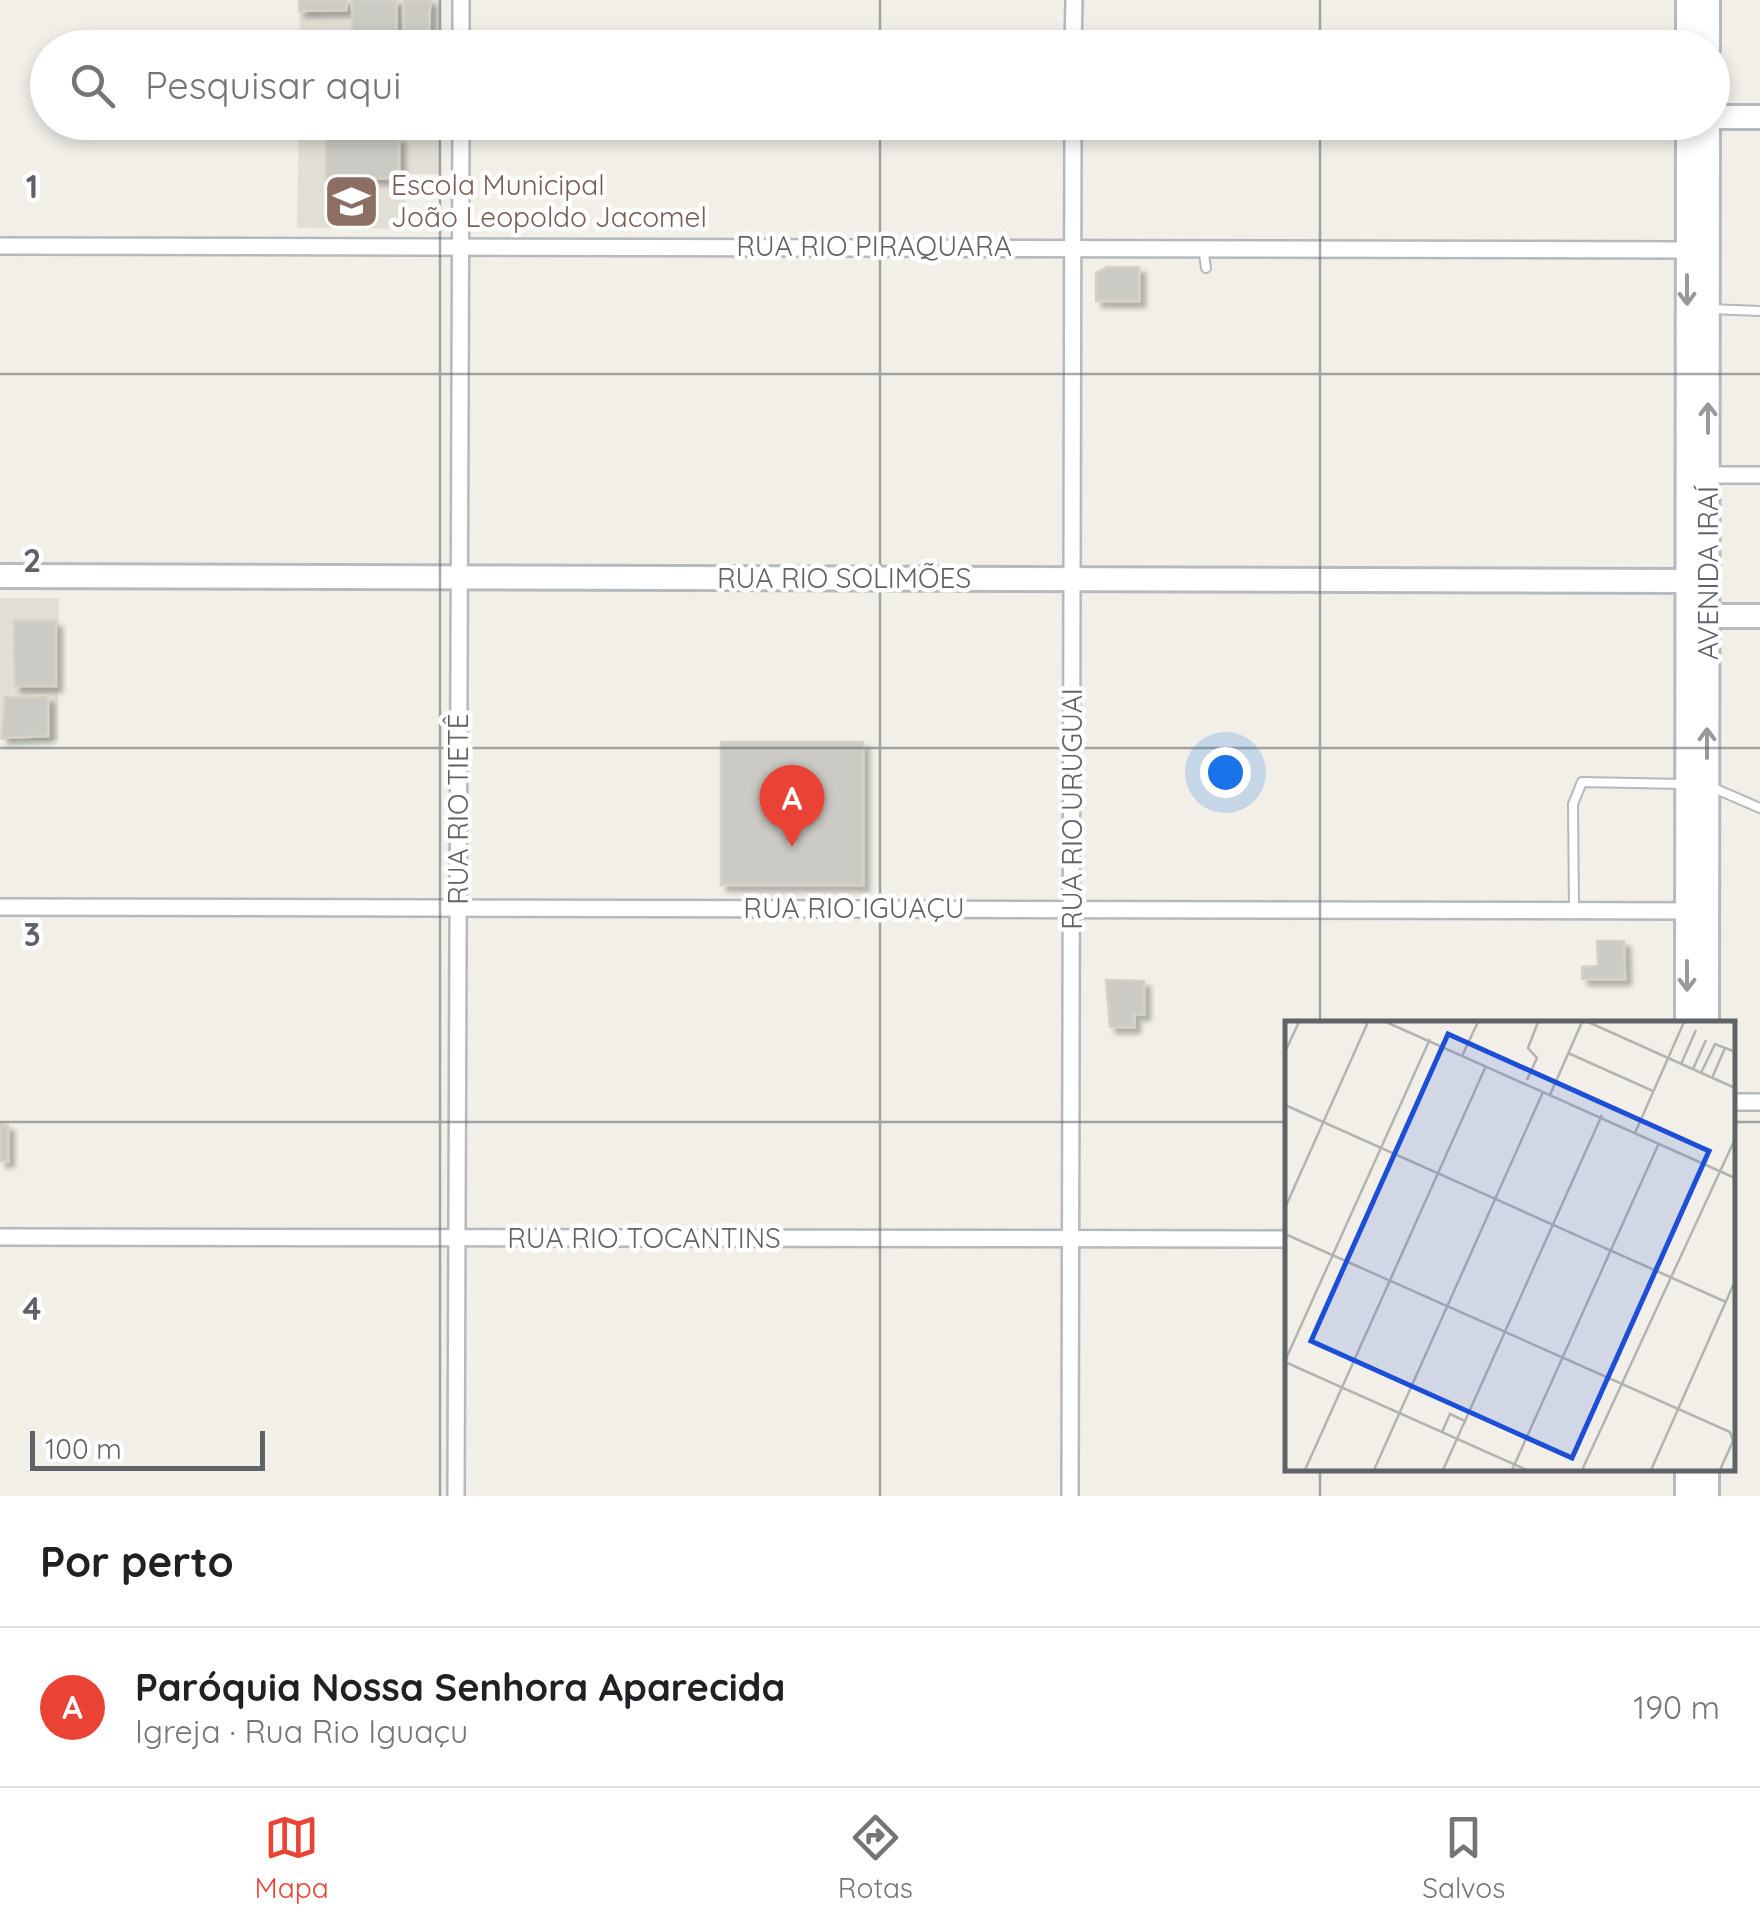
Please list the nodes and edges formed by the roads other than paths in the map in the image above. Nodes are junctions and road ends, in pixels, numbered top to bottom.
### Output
1 (461, 0) edge
2 (1074, 0) edge
3 (1688, 0) edge
4 (1708, 0) edge
5 (461, 30) edge
6 (1074, 30) edge
7 (1688, 30) edge
8 (1708, 30) edge
9 (1730, 116) edge
10 (1760, 117) edge
11 (462, 140) edge
12 (1073, 140) edge
13 (1692, 140) edge
14 (1704, 140) edge
15 (1698, 168) junction
16 (462, 244) junction
17 (0, 246) edge
18 (1071, 247) junction
19 (1203, 247) junction
20 (1688, 250) junction
21 (1206, 268) dead end
22 (1708, 309) junction
23 (1760, 311) edge
24 (1708, 474) junction
25 (1760, 475) edge
26 (0, 576) edge
27 (460, 577) junction
28 (1072, 578) junction
29 (1687, 580) junction
30 (1697, 616) junction
31 (1760, 616) edge
32 (1697, 785) junction
33 (1760, 808) edge
34 (0, 907) edge
35 (458, 908) junction
36 (1072, 908) junction
37 (1574, 909) junction
38 (1697, 911) junction
39 (1687, 1021) edge
40 (1707, 1021) edge
41 (0, 1236) edge
42 (458, 1238) junction
43 (1070, 1239) junction
44 (1285, 1239) edge
45 (1707, 1471) edge
46 (456, 1496) edge
47 (1070, 1496) edge
48 (1708, 1496) edge

1 - 5 street
2 - 6 street
3 - 7 street
4 - 8 street
9 - 10 street
11 - 16 street, RUA RIO TIETÊ
12 - 18 street, RUA RIO URUGUAI
13 - 15 street, AVENIDA IRAÍ
14 - 15 street, AVENIDA IRAÍ
15 - 20 street, AVENIDA IRAÍ
15 - 22 street, AVENIDA IRAÍ
16 - 17 street, RUA RIO PIRAQUARA
16 - 18 street, RUA RIO PIRAQUARA
16 - 27 street, RUA RIO TIETÊ
18 - 19 street, RUA RIO PIRAQUARA
18 - 28 street, RUA RIO URUGUAI
19 - 20 street, RUA RIO PIRAQUARA
19 - 21 lane
20 -> 29 street, AVENIDA IRAÍ
22 - 23 lane
24 -> 22 street, AVENIDA IRAÍ
24 - 25 street
24 - 30 street, AVENIDA IRAÍ
26 - 27 street, RUA RIO SOLIMÕES
27 - 28 street, RUA RIO SOLIMÕES
27 - 35 street, RUA RIO TIETÊ
28 - 29 street, RUA RIO SOLIMÕES
28 - 36 street, RUA RIO URUGUAI
29 - 30 street, AVENIDA IRAÍ
30 - 31 street
30 - 32 street, AVENIDA IRAÍ
32 - 33 lane
32 - 37 lane
32 - 38 street, AVENIDA IRAÍ
34 - 35 street, RUA RIO IGUAÇU
35 - 36 street, RUA RIO IGUAÇU
35 - 42 street, RUA RIO TIETÊ
36 - 37 street, RUA RIO IGUAÇU
36 - 43 street, RUA RIO URUGUAI
37 - 38 street, RUA RIO IGUAÇU
38 -> 39 street, AVENIDA IRAÍ
38 - 40 street, AVENIDA IRAÍ
41 - 42 street, RUA RIO TOCANTINS
42 - 43 street, RUA RIO TOCANTINS
42 - 46 street, RUA RIO TIETÊ
43 - 44 street, RUA RIO TOCANTINS
43 - 47 street, RUA RIO URUGUAI
45 - 48 street

